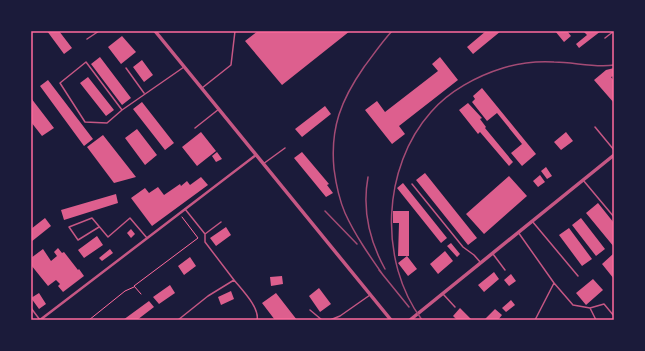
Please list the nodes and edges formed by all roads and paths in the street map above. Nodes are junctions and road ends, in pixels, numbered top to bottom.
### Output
1 (98, 31) edge
2 (156, 31) edge
3 (235, 31) edge
4 (614, 31) edge
5 (605, 38) dead end
6 (87, 39) dead end
7 (184, 66) junction
8 (126, 68) dead end
9 (202, 88) junction
10 (145, 93) junction
11 (219, 109) junction
12 (122, 110) junction
13 (595, 127) dead end
14 (195, 128) dead end
15 (285, 148) dead end
16 (614, 150) edge
17 (256, 155) junction
18 (613, 156) edge
19 (264, 164) junction
20 (582, 180) junction
21 (412, 184) dead end
22 (185, 209) junction
23 (180, 214) junction
24 (614, 217) edge
25 (532, 221) junction
26 (221, 222) dead end
27 (99, 227) junction
28 (518, 232) junction
29 (205, 234) junction
30 (147, 239) junction
31 (492, 254) junction
32 (481, 263) junction
33 (505, 270) dead end
34 (578, 276) dead end
35 (234, 280) junction
36 (554, 283) junction
37 (134, 286) junction
38 (443, 293) junction
39 (141, 294) dead end
40 (370, 295) junction
41 (455, 307) dead end
42 (31, 308) edge
43 (590, 308) junction
44 (310, 310) dead end
45 (614, 316) edge
46 (40, 320) edge
47 (89, 320) edge
48 (178, 320) edge
49 (257, 320) edge
50 (322, 320) edge
51 (330, 320) edge
52 (391, 320) edge
53 (410, 320) edge
54 (535, 320) edge
55 (596, 320) edge

1 - 6 lane
2 - 7 street
3 - 9 lane
4 - 5 lane
7 - 9 street
7 - 10 lane
8 - 10 lane
9 - 11 street
10 - 12 lane
11 - 14 lane
11 - 17 street
12 - 12 lane
13 - 16 lane
15 - 19 lane
17 - 19 street
17 - 22 street
18 - 20 street
19 - 40 street
20 - 24 lane
20 - 25 street
21 - 32 lane
22 - 23 street
22 - 29 lane
23 - 30 street
23 - 37 path
25 - 28 street
25 - 34 lane
26 - 29 lane
27 - 27 lane
27 - 30 lane
28 - 31 street
28 - 36 lane
29 - 35 lane
30 - 46 street
31 - 32 street
31 - 33 lane
32 - 38 street
35 - 48 lane
35 - 49 lane
36 - 43 lane
36 - 54 lane
37 - 39 path
37 - 47 path
38 - 41 lane
38 - 53 street
40 - 51 lane
40 - 52 street
42 - 46 lane
43 - 45 lane
43 - 55 lane
44 - 50 lane

